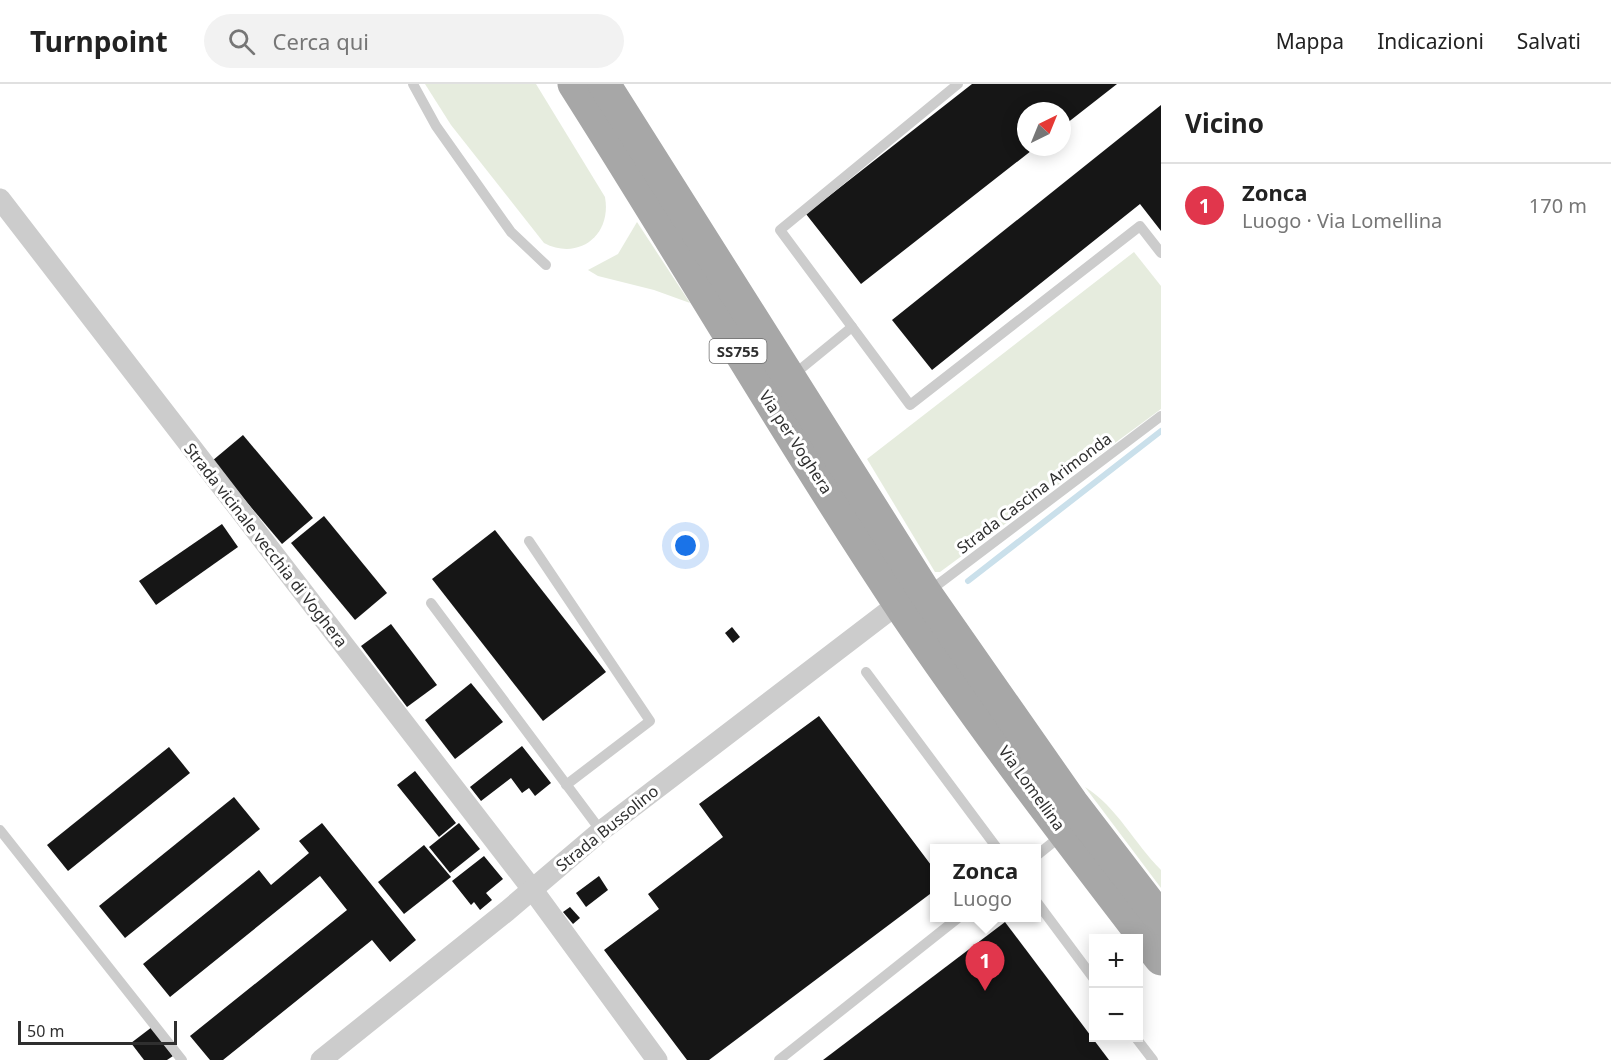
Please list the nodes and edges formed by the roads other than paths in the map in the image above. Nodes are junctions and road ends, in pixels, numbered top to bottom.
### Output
1 (413, 84) edge
2 (574, 84) edge
3 (604, 84) edge
4 (958, 84) edge
5 (0, 199) edge
6 (1161, 253) edge
7 (546, 265) dead end
8 (852, 327) junction
9 (789, 378) junction
10 (1161, 416) edge
11 (529, 541) dead end
12 (431, 603) dead end
13 (910, 604) junction
14 (866, 672) dead end
15 (566, 785) junction
16 (0, 830) edge
17 (601, 831) junction
18 (1065, 833) junction
19 (993, 844) edge
20 (1041, 852) edge
21 (532, 889) junction
22 (1041, 908) edge
23 (1161, 919) edge
24 (953, 922) edge
25 (1161, 959) edge
26 (1089, 972) edge
27 (1139, 1042) edge
28 (182, 1060) edge
29 (321, 1060) edge
30 (657, 1060) edge
31 (779, 1060) edge
32 (1153, 1060) edge

1 - 7 lane
2 - 13 main road, Via per Voghera / SS755
3 - 9 main road, Via per Voghera / SS755
4 - 8 lane
5 - 21 street, Strada vicinale vecchia di Voghera
6 - 8 lane
8 - 9 lane
9 - 13 main road, Via per Voghera / SS755
10 - 13 lane, Strada Cascina Arimonda
11 - 15 lane
12 - 15 lane
13 - 17 street, Strada Bussolino
13 - 18 main road, Via Lomellina
13 - 23 main road, Via Lomellina
14 - 19 lane
15 - 17 lane
16 - 28 lane
17 - 21 street, Strada Bussolino
18 - 20 lane
18 - 25 main road, Via Lomellina
21 - 29 street, Strada Bussolino
21 - 30 street, Strada vicinale vecchia di Voghera
22 - 26 lane
24 - 31 lane
27 - 32 lane

